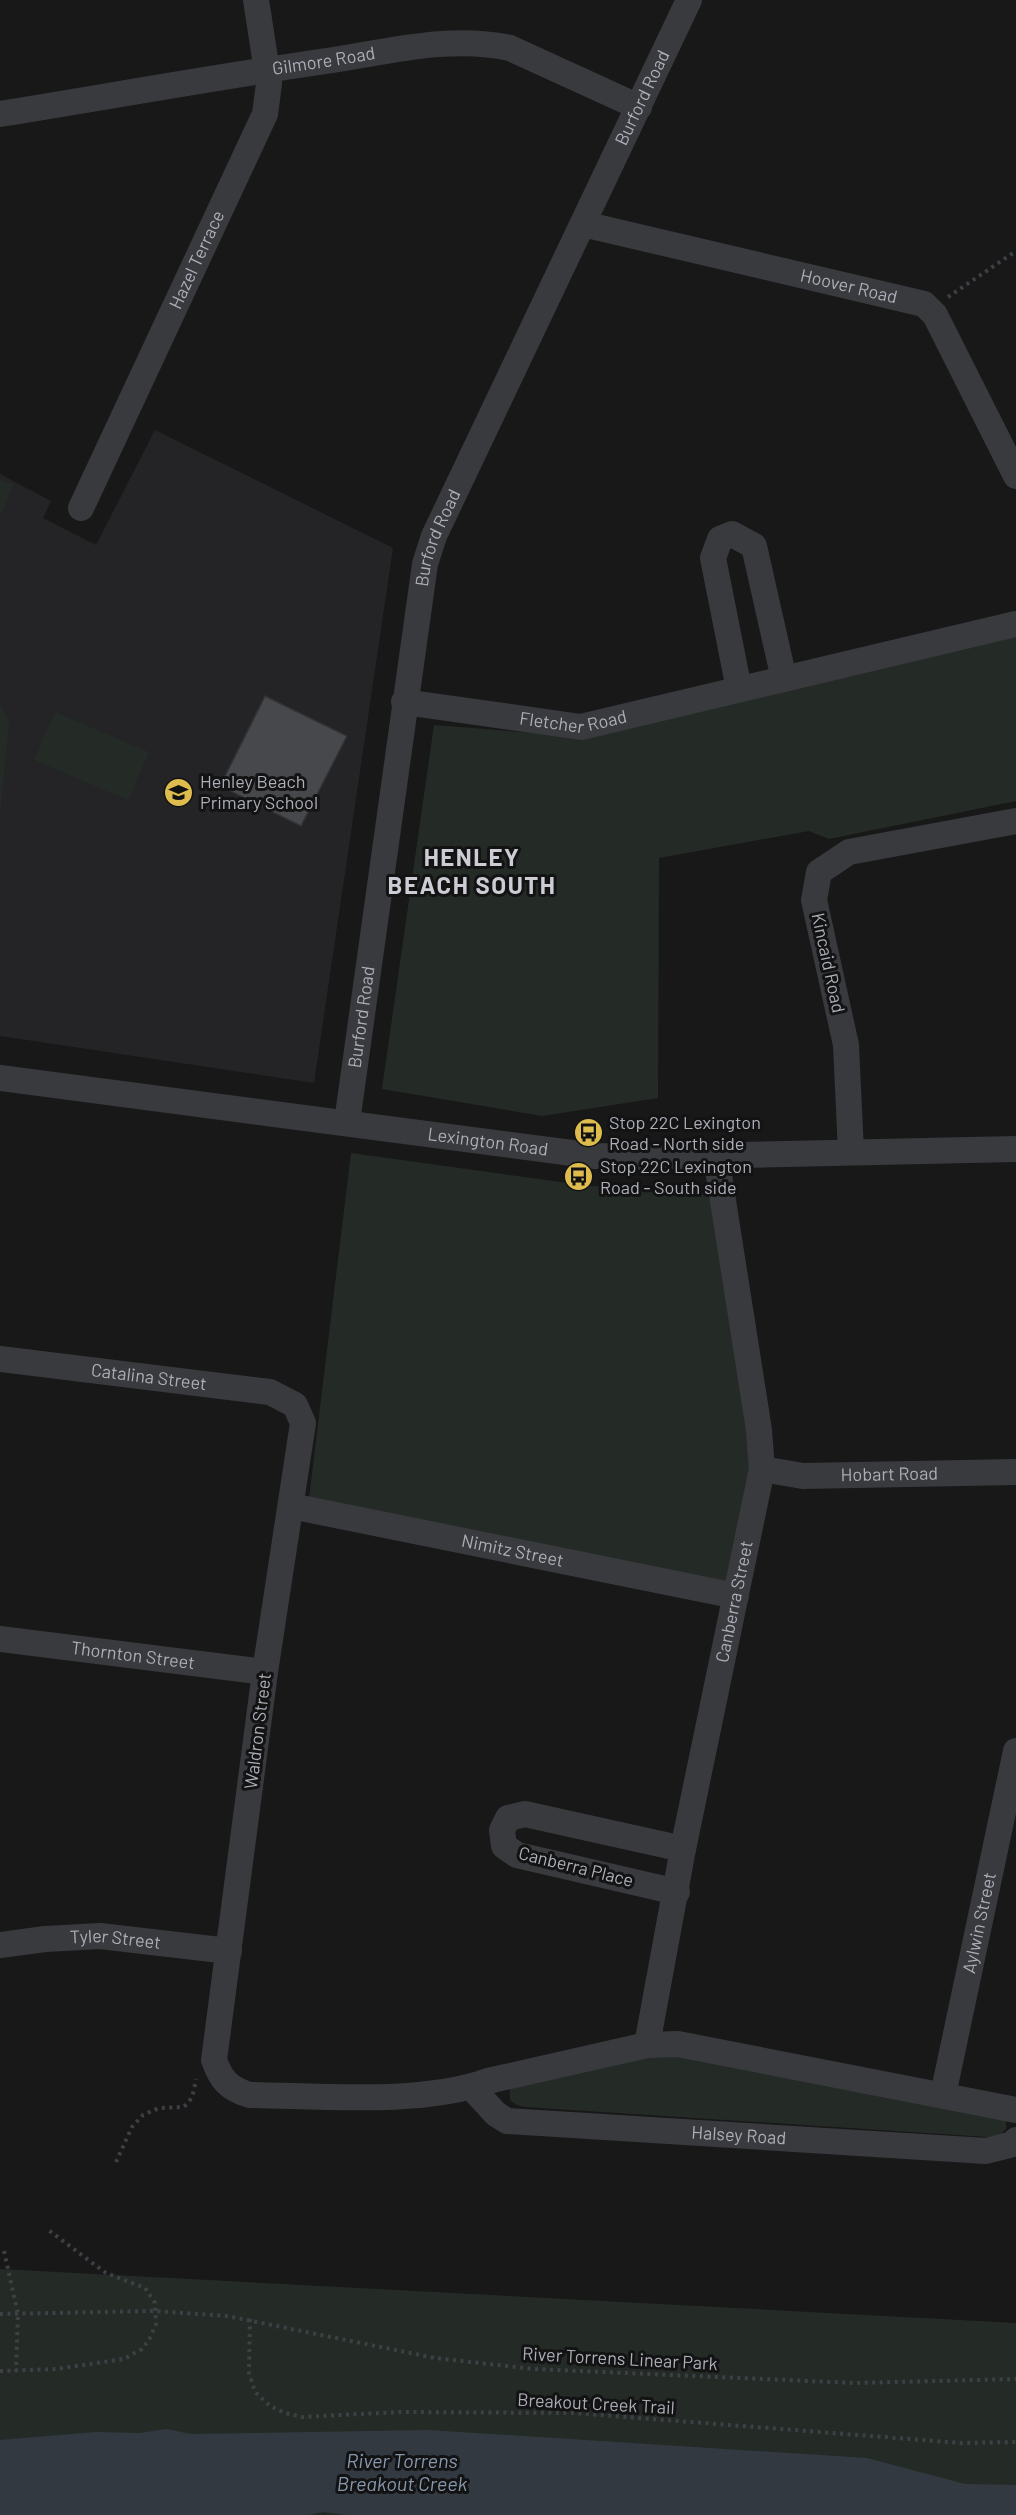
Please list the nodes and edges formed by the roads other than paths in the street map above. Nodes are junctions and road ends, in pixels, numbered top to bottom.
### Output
1 (256, 0) edge
2 (689, 0) edge
3 (268, 70) junction
4 (639, 107) junction
5 (0, 114) edge
6 (583, 224) junction
7 (1016, 476) edge
8 (81, 508) dead end
9 (1016, 624) edge
10 (784, 679) junction
11 (739, 689) junction
12 (404, 702) junction
13 (1016, 821) edge
14 (0, 1077) edge
15 (347, 1122) junction
16 (1016, 1149) edge
17 (851, 1152) junction
18 (716, 1156) junction
19 (0, 1359) edge
20 (295, 1405) joint
21 (762, 1469) junction
22 (1016, 1472) edge
23 (291, 1506) junction
24 (736, 1596) junction
25 (0, 1639) edge
26 (265, 1672) junction
27 (1016, 1751) edge
28 (683, 1849) junction
29 (677, 1892) junction
30 (0, 1945) edge
31 (229, 1951) junction
32 (647, 2045) junction
33 (471, 2087) junction
34 (943, 2095) junction
35 (1016, 2110) edge
36 (1016, 2140) edge

1 - 3 street, Hazel Terrace
2 - 4 street, Burford Road
3 - 4 street, Gilmore Road
3 - 5 street, Gilmore Road
3 - 8 street, Hazel Terrace
4 - 6 street, Burford Road
6 - 7 street, Hoover Road
6 - 12 street, Burford Road
9 - 10 street, Fletcher Road
10 - 11 street, Fletcher Road
10 - 11 street
11 - 12 street, Fletcher Road
12 - 15 street, Burford Road
13 - 17 street, Kincaid Road
14 - 15 street, Lexington Road
15 - 18 street, Lexington Road
16 - 17 street, Lexington Road
17 - 18 street, Lexington Road
18 - 21 street, Canberra Street
19 - 20 street, Catalina Street
20 - 23 street, Waldron Street
21 - 22 street, Hobart Road
21 - 24 street, Canberra Street
23 - 24 street, Nimitz Street
23 - 26 street, Waldron Street
24 - 28 street, Canberra Street
25 - 26 street, Thornton Street
26 - 31 street, Waldron Street
27 - 34 street, Aylwin Street
28 - 29 street, Canberra Street
28 - 29 street, Canberra Place
29 - 32 street, Canberra Street
30 - 31 street, Tyler Street
31 - 33 street, Waldron Street
32 - 33 street
32 - 34 street
33 - 36 street, Halsey Road
34 - 35 street

